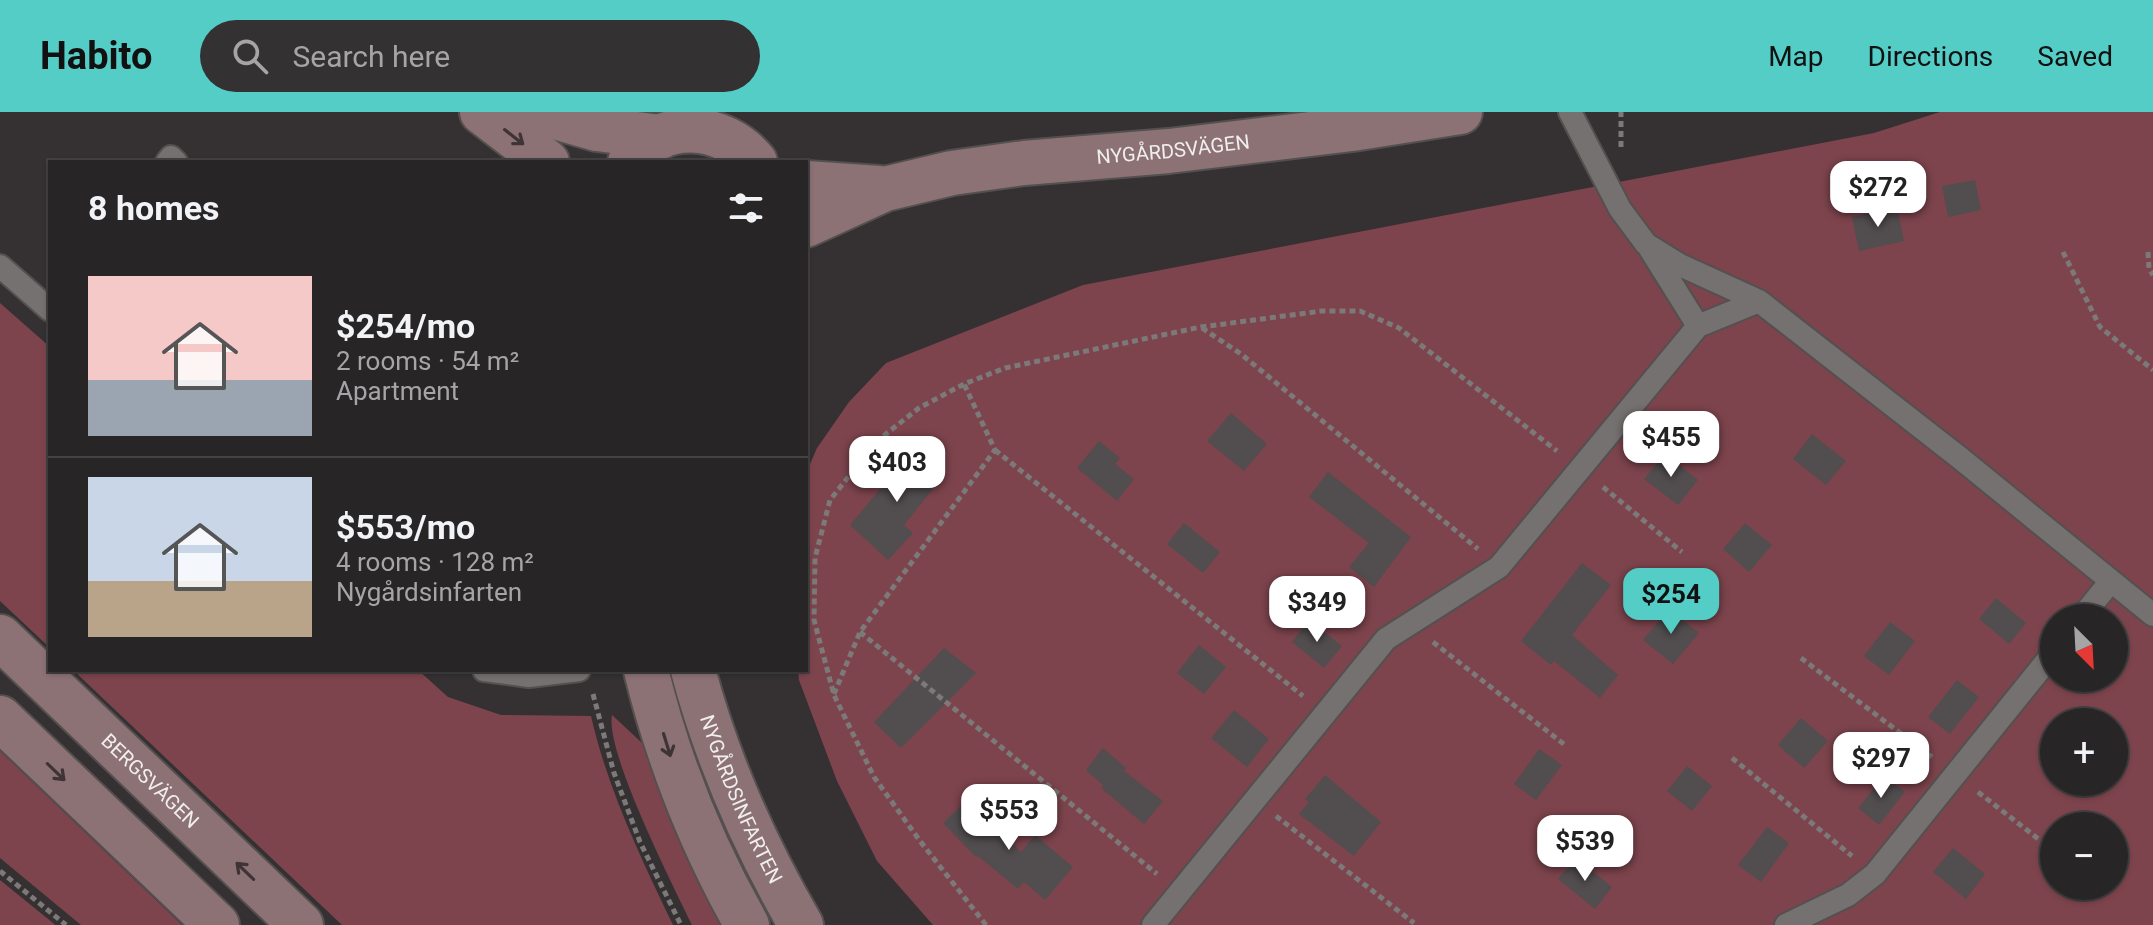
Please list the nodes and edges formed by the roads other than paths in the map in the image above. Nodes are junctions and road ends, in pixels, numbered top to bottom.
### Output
1 (482, 112) edge
2 (538, 112) edge
3 (1460, 112) edge
4 (1570, 112) edge
5 (645, 149) edge
6 (544, 160) edge
7 (753, 160) edge
8 (808, 183) edge
9 (885, 189) junction
10 (808, 224) edge
11 (1646, 244) junction
12 (0, 266) edge
13 (1759, 301) junction
14 (48, 308) edge
15 (1698, 326) junction
16 (2111, 581) junction
17 (2092, 604) edge
18 (2153, 615) edge
19 (0, 637) edge
20 (2040, 669) edge
21 (499, 672) edge
22 (647, 672) edge
23 (694, 672) edge
24 (585, 677) edge
25 (0, 718) edge
26 (217, 925) edge
27 (301, 925) edge
28 (747, 925) edge
29 (801, 925) edge
30 (1153, 925) edge
31 (1786, 925) edge

1 -> 6 street
2 - 5 street
3 - 9 street, NYGÅRDSVÄGEN
4 - 11 lane
5 - 7 street
8 - 9 street, NYGÅRDSVÄGEN
9 - 10 street, NYGÅRDSVÄGEN
11 - 13 lane
11 - 15 lane
12 - 14 lane
13 - 15 lane
13 - 16 lane
15 - 30 lane
16 - 17 lane
16 - 18 lane
27 -> 19 street, BERGSVÄGEN
20 - 31 lane
21 - 24 lane
22 -> 28 street
23 - 29 street, NYGÅRDSINFARTEN
25 -> 26 street

